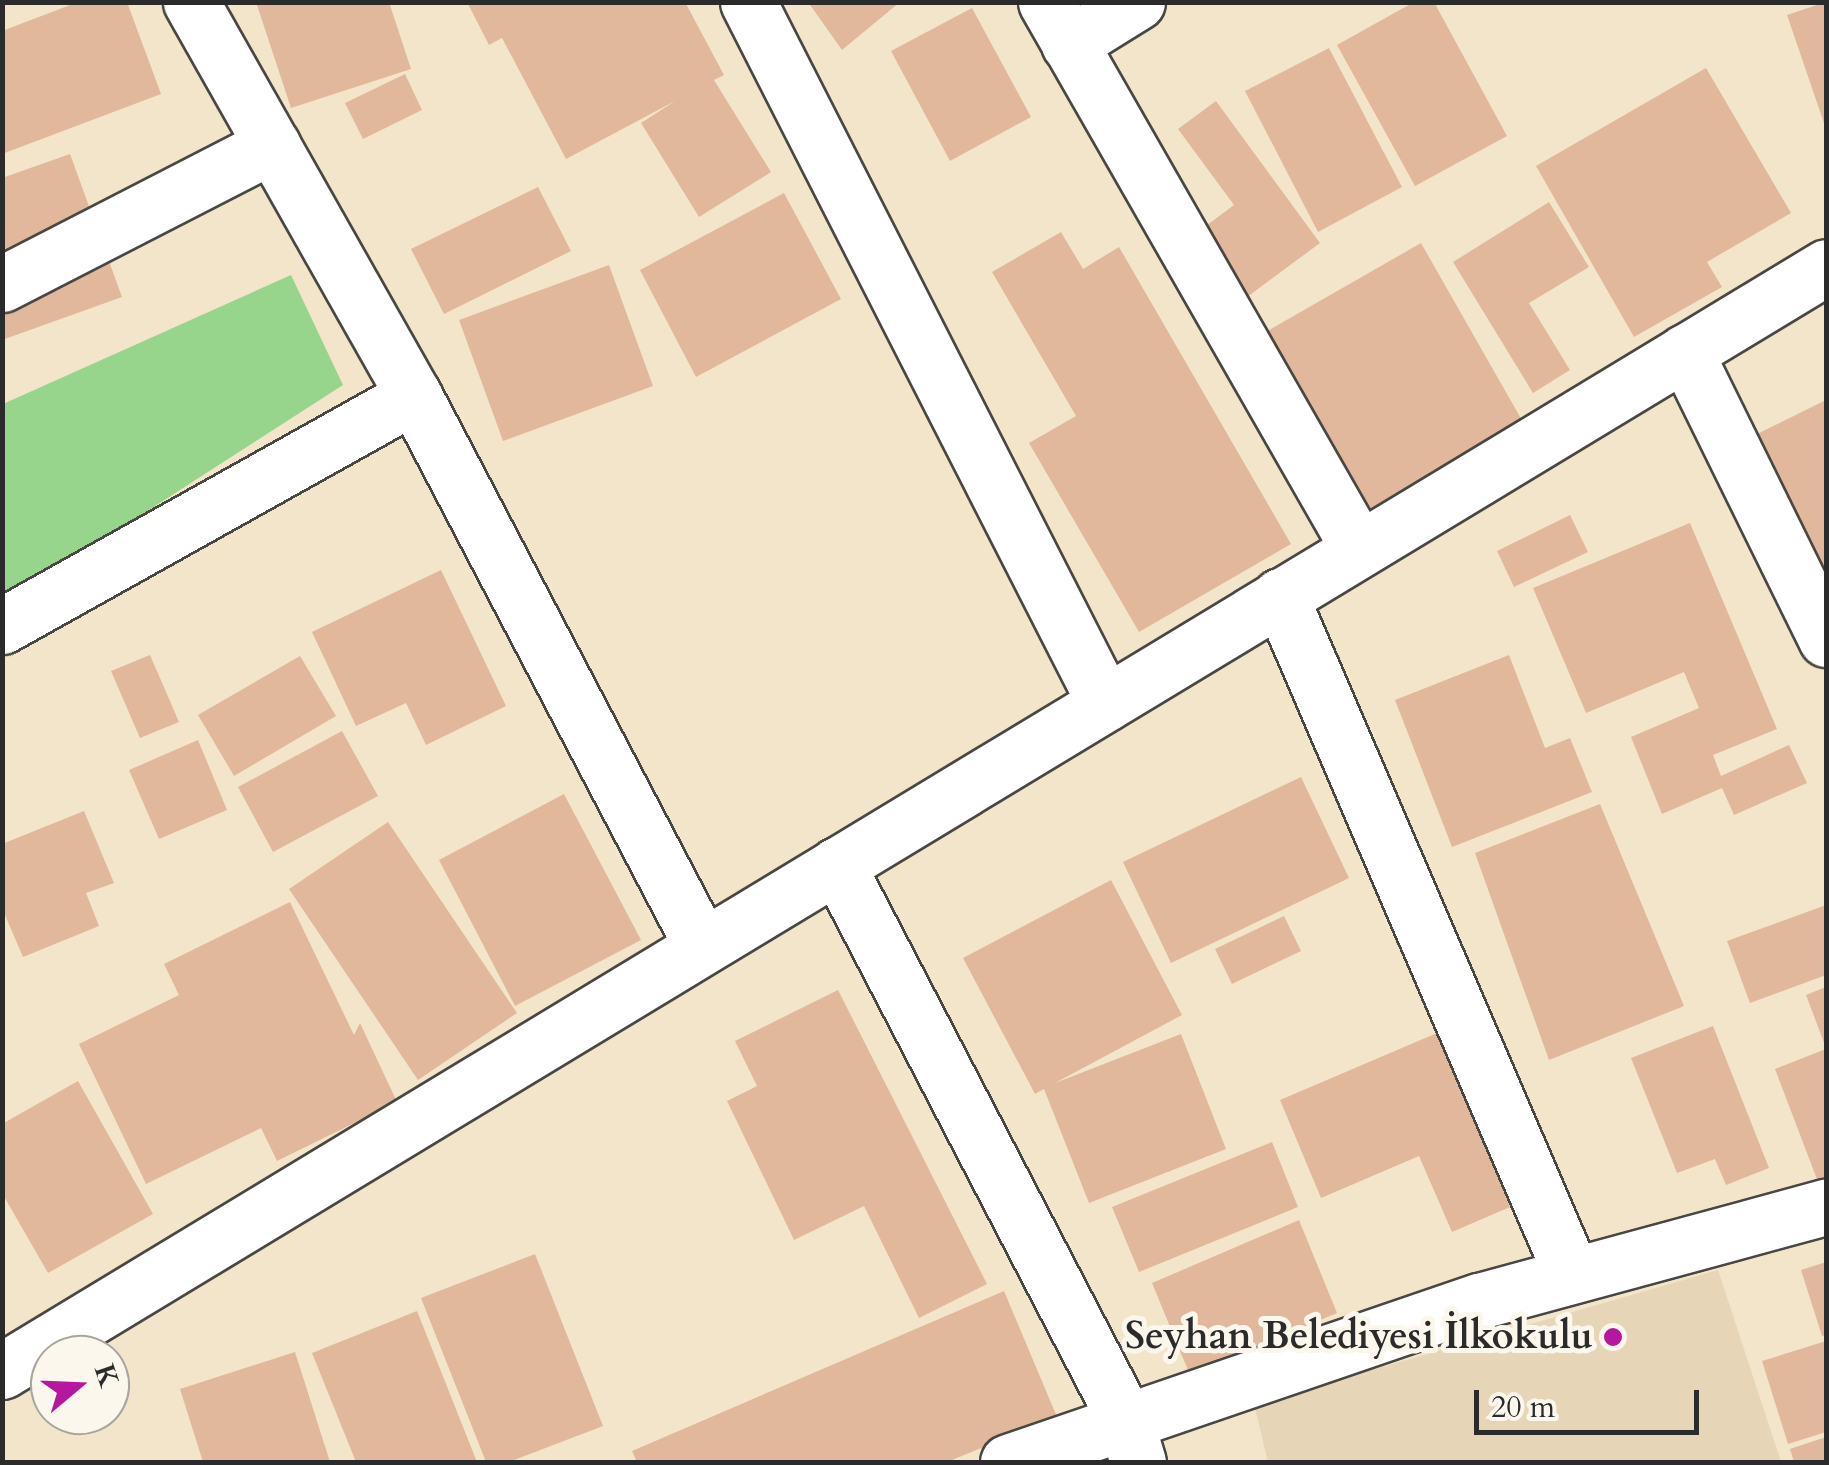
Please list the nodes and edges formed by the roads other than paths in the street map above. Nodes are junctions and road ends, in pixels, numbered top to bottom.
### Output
1 (191, 2) edge
2 (748, 2) edge
3 (1137, 2) edge
4 (1058, 23) edge
5 (272, 145) junction
6 (1826, 267) edge
7 (2, 284) edge
8 (1686, 352) junction
9 (414, 396) junction
10 (1359, 549) junction
11 (1280, 596) junction
12 (1821, 608) edge
13 (2, 626) edge
14 (1105, 703) junction
15 (836, 865) junction
16 (702, 946) junction
17 (1826, 1207) edge
18 (1572, 1275) junction
19 (2, 1371) edge
20 (1131, 1441) edge
21 (1008, 1462) edge

1 - 5 street
2 - 14 street
3 - 4 street
4 - 10 street
5 - 7 street
5 - 9 street
6 - 8 street
8 - 10 street
8 - 12 street
9 - 13 street
9 - 16 street
10 - 11 street
11 - 14 street
11 - 18 street
14 - 15 street
15 - 16 street
15 - 20 street
16 - 19 street
17 - 18 street
18 - 20 street
20 - 21 street

